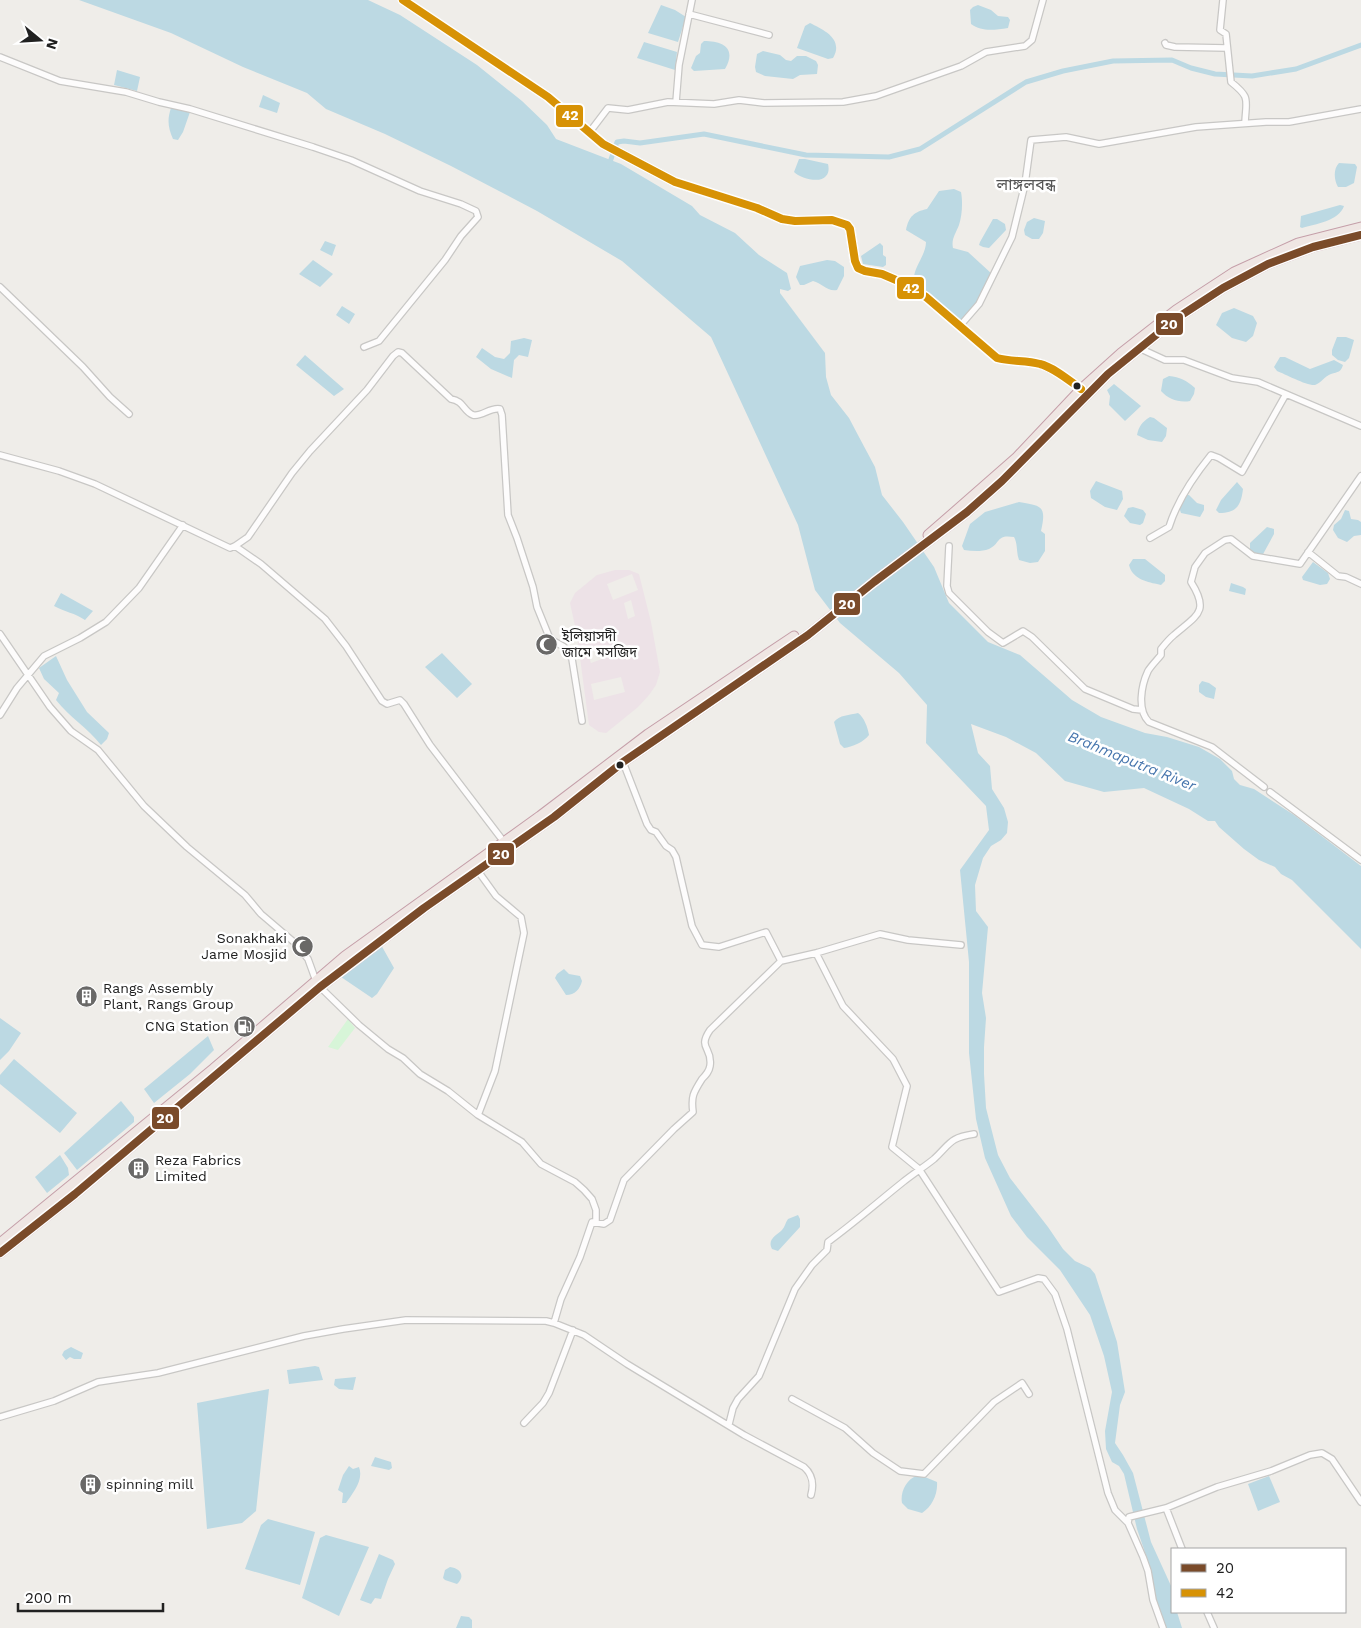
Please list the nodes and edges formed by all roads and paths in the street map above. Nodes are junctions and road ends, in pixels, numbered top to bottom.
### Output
1 (403, 0) edge
2 (692, 0) edge
3 (1043, 0) edge
4 (1223, 0) edge
5 (689, 14) junction
6 (769, 36) dead end
7 (1165, 43) dead end
8 (1227, 48) junction
9 (0, 57) edge
10 (676, 102) junction
11 (1361, 109) edge
12 (1245, 123) junction
13 (589, 133) junction
14 (1361, 227) edge
15 (1361, 235) edge
16 (0, 288) edge
17 (959, 327) junction
18 (364, 347) dead end
19 (1140, 348) junction
20 (1080, 389) junction
21 (1286, 394) junction
22 (130, 414) dead end
23 (1361, 426) edge
24 (0, 455) edge
25 (1361, 476) edge
26 (183, 526) junction
27 (936, 532) junction
28 (1150, 538) dead end
29 (235, 546) junction
30 (950, 546) dead end
31 (1308, 552) junction
32 (1361, 584) edge
33 (806, 632) junction
34 (0, 634) edge
35 (29, 674) junction
36 (1142, 710) junction
37 (0, 714) edge
38 (582, 721) dead end
39 (624, 762) junction
40 (1264, 787) dead end
41 (1270, 792) dead end
42 (504, 842) junction
43 (1361, 860) edge
44 (478, 870) junction
45 (961, 945) dead end
46 (816, 953) junction
47 (781, 961) junction
48 (318, 984) junction
49 (478, 1115) junction
50 (974, 1134) dead end
51 (919, 1169) junction
52 (596, 1221) junction
53 (0, 1243) edge
54 (0, 1253) edge
55 (554, 1322) junction
56 (573, 1330) junction
57 (1029, 1394) dead end
58 (792, 1399) dead end
59 (0, 1417) edge
60 (524, 1424) dead end
61 (729, 1424) junction
62 (811, 1495) dead end
63 (1361, 1502) edge
64 (1166, 1508) junction
65 (1129, 1520) junction
66 (1182, 1548) edge
67 (1207, 1613) edge
68 (1163, 1628) edge
69 (1214, 1628) edge

1 - 13 main road
2 - 5 street
3 - 10 street
4 - 8 street
5 - 6 street
5 - 10 street
7 - 8 street
8 - 12 street
9 - 18 street
10 - 13 street
11 - 12 street
12 - 17 street
13 - 17 main road
14 - 20 highway
15 - 19 highway
16 - 22 street
17 - 20 main road
19 - 21 street
19 - 27 highway
20 - 27 highway
21 - 23 street
21 - 28 street
24 - 26 street
25 - 31 street
26 - 29 street
26 - 35 street
27 - 33 highway
29 - 38 street
29 - 42 street
30 - 36 street
31 - 32 street
31 - 36 street
33 - 39 highway
33 - 42 highway
34 - 35 street
35 - 37 street
35 - 48 street
36 - 40 street
39 - 44 highway
39 - 47 street
41 - 43 street
42 - 48 highway
44 - 48 highway
44 - 49 street
45 - 46 street
46 - 47 street
46 - 51 street
47 - 52 street
48 - 49 street
48 - 53 highway
48 - 54 highway
49 - 52 street
50 - 51 street
51 - 61 street
51 - 65 street
52 - 55 street
55 - 56 street
55 - 59 street
56 - 60 street
56 - 61 street
57 - 58 street
61 - 62 street
63 - 64 street
64 - 65 street
64 - 66 street
65 - 68 street
67 - 69 street

